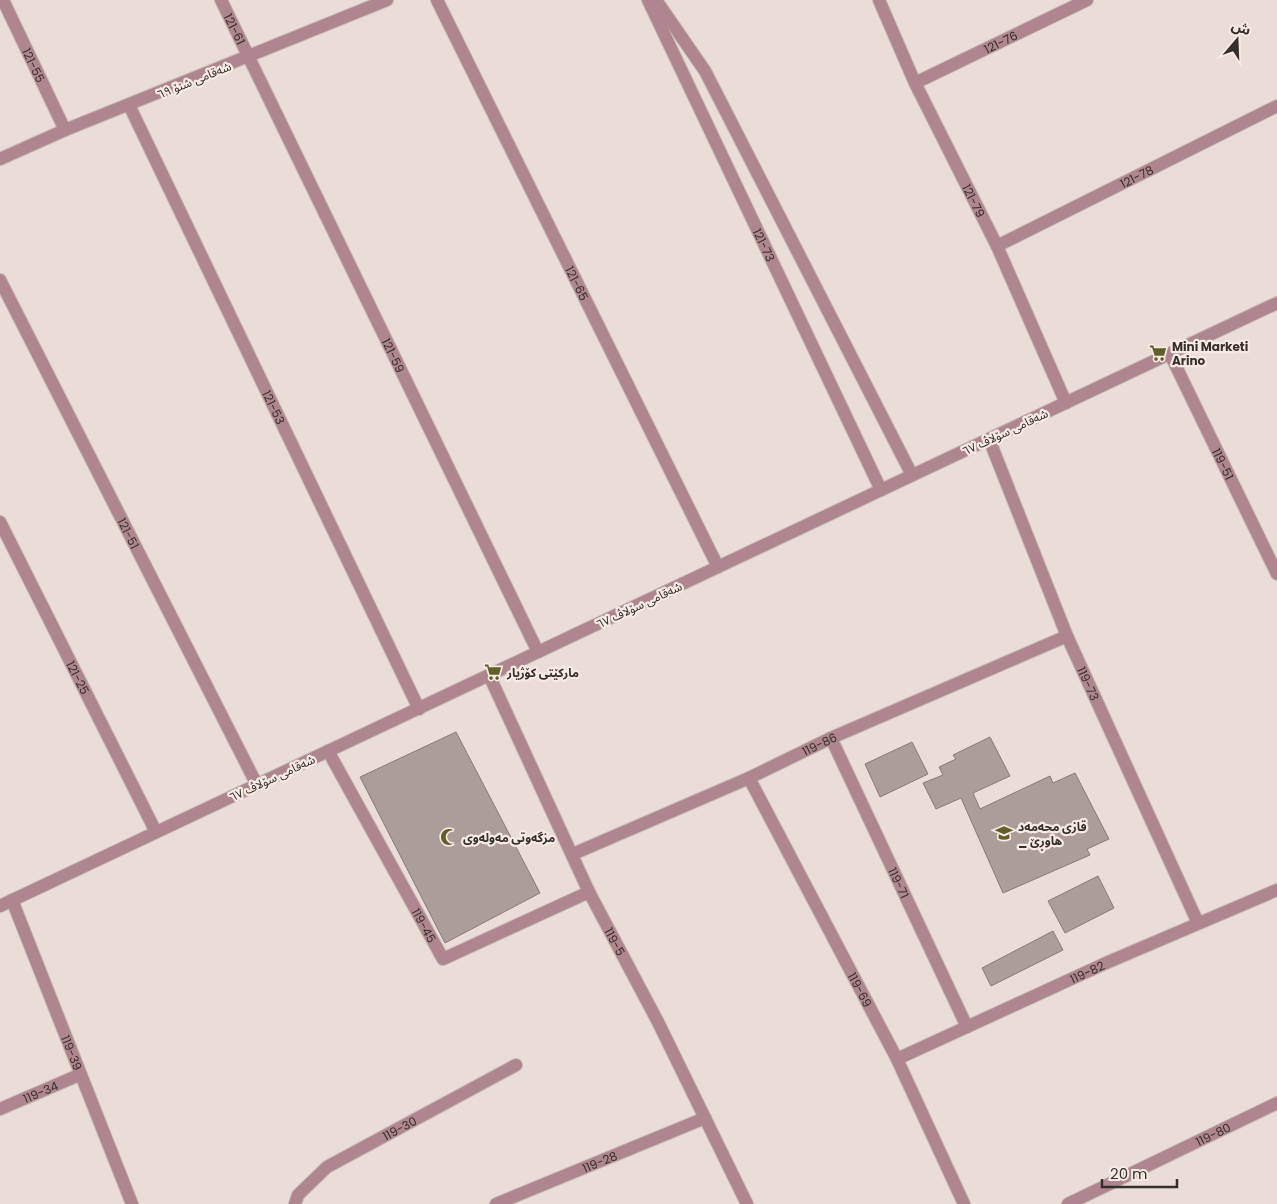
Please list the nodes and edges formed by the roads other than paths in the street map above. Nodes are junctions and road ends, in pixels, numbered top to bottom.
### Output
1 (4, 0) edge
2 (221, 0) edge
3 (388, 0) edge
4 (437, 0) edge
5 (648, 0) edge
6 (656, 0) edge
7 (879, 0) edge
8 (1087, 0) edge
9 (250, 57) junction
10 (915, 83) junction
11 (129, 105) junction
12 (1277, 106) edge
13 (65, 130) junction
14 (0, 159) edge
15 (997, 246) junction
16 (0, 280) edge
17 (3, 294) edge
18 (1277, 303) edge
19 (1170, 354) junction
20 (1066, 403) junction
21 (989, 439) junction
22 (912, 476) junction
23 (881, 490) junction
24 (0, 522) edge
25 (718, 567) junction
26 (1277, 574) edge
27 (1067, 636) junction
28 (538, 652) junction
29 (489, 676) junction
30 (419, 708) junction
31 (831, 738) junction
32 (328, 751) junction
33 (749, 778) junction
34 (257, 785) junction
35 (156, 832) junction
36 (573, 854) junction
37 (1277, 890) edge
38 (589, 892) junction
39 (12, 900) junction
40 (0, 906) edge
41 (1198, 923) junction
42 (967, 1027) junction
43 (898, 1059) junction
44 (516, 1065) dead end
45 (80, 1075) junction
46 (1277, 1103) edge
47 (0, 1109) edge
48 (705, 1118) junction
49 (132, 1204) edge
50 (295, 1204) edge
51 (496, 1204) edge
52 (747, 1204) edge
53 (964, 1204) edge
54 (1068, 1204) edge

1 - 13 street, 121-55
2 - 9 street, 121-61
3 - 9 street, شەقامی شنۆ ٦٩
4 - 25 street, 121-65
5 - 23 street, 121-73
6 - 22 street
7 - 10 street, 121-79
8 - 10 street, 121-76
9 - 11 street, شەقامی شنۆ ٦٩
9 - 28 street, 121-59
10 - 15 street, 121-79
11 - 13 street, شەقامی شنۆ ٦٩
11 - 30 street, 121-53
12 - 15 street, 121-78
13 - 14 street, شەقامی شنۆ ٦٩
15 - 20 street, 121-79
16 - 17 street, 121-51
17 - 34 street, 121-51
18 - 19 street, شەقامی سۆلاڤ ٦٧
19 - 20 street, شەقامی سۆلاڤ ٦٧
19 - 26 street, 119-51
20 - 21 street, شەقامی سۆلاڤ ٦٧
21 - 22 street, شەقامی سۆلاڤ ٦٧
21 - 27 street, 119-73
22 - 23 street, شەقامی سۆلاڤ ٦٧
23 - 25 street, شەقامی سۆلاڤ ٦٧
24 - 35 street, 121-25
25 - 28 street, شەقامی سۆلاڤ ٦٧
27 - 31 street, 119-86
27 - 41 street, 119-73
28 - 29 street, شەقامی سۆلاڤ ٦٧
29 - 30 street, شەقامی سۆلاڤ ٦٧
29 - 36 street, 119-5
30 - 32 street, شەقامی سۆلاڤ ٦٧
31 - 33 street, 119-86
31 - 42 street, 119-71
32 - 34 street, شەقامی سۆلاڤ ٦٧
32 - 38 street, 119-45
33 - 36 street, 119-86
33 - 43 street, 119-69
34 - 35 street, شەقامی سۆلاڤ ٦٧
35 - 39 street, شەقامی سۆلاڤ ٦٧
36 - 38 street, 119-5
37 - 41 street, 119-82
38 - 48 street, 119-5
39 - 40 street, شەقامی سۆلاڤ ٦٧
39 - 45 street, 119-39
41 - 42 street, 119-82
42 - 43 street, 119-82
43 - 53 street, 119-69
44 - 50 street, 119-30
45 - 47 street, 119-34
45 - 49 street, 119-39
46 - 54 street, 119-80
48 - 51 street, 119-28
48 - 52 street, 119-5

